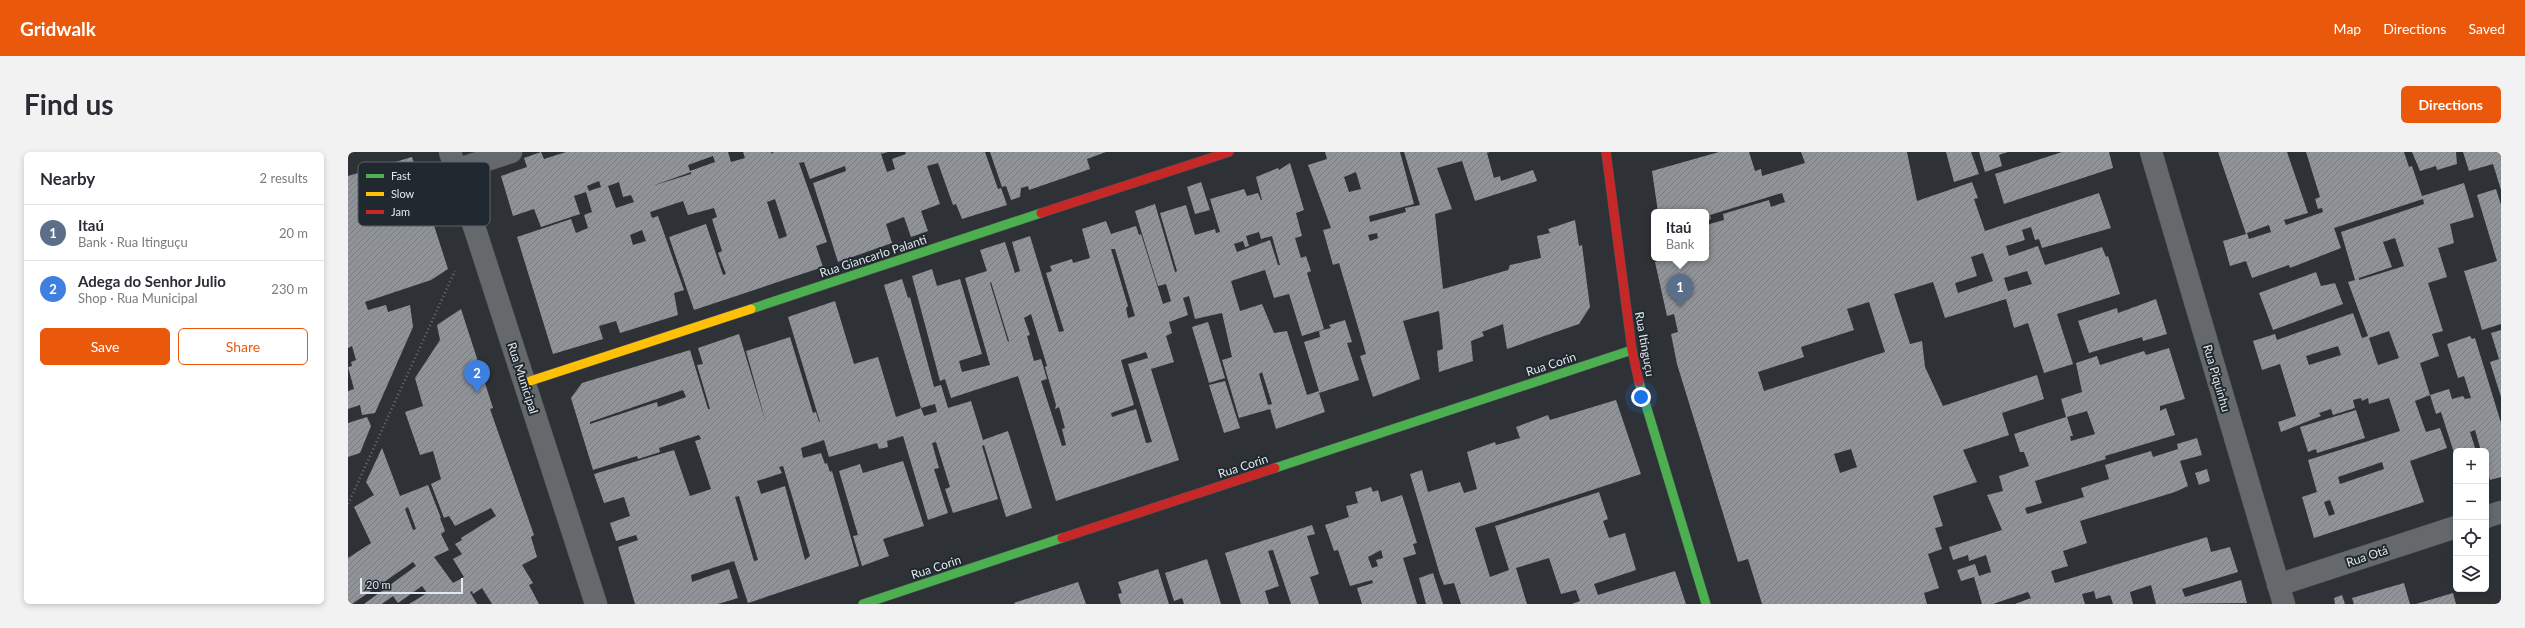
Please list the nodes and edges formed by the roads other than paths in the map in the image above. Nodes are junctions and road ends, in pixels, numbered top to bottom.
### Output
1 (511, 152) edge
2 (1228, 152) edge
3 (1606, 152) edge
4 (2151, 152) edge
5 (453, 161) edge
6 (474, 226) edge
7 (1632, 350) junction
8 (524, 383) junction
9 (2501, 512) edge
10 (2489, 516) edge
11 (2453, 528) edge
12 (2281, 594) edge
13 (596, 604) edge
14 (863, 604) edge
15 (1706, 604) edge

1 - 5 street
2 - 8 street, Rua Giancarlo Palanti
3 - 7 street, Rua Itinguçu
4 - 12 street, Rua Piquinhu
6 - 8 street, Rua Municipal
7 - 14 street, Rua Corin
7 - 15 street, Rua Itinguçu
8 - 13 street, Rua Municipal
9 - 10 street
11 - 12 street, Rua Otá

